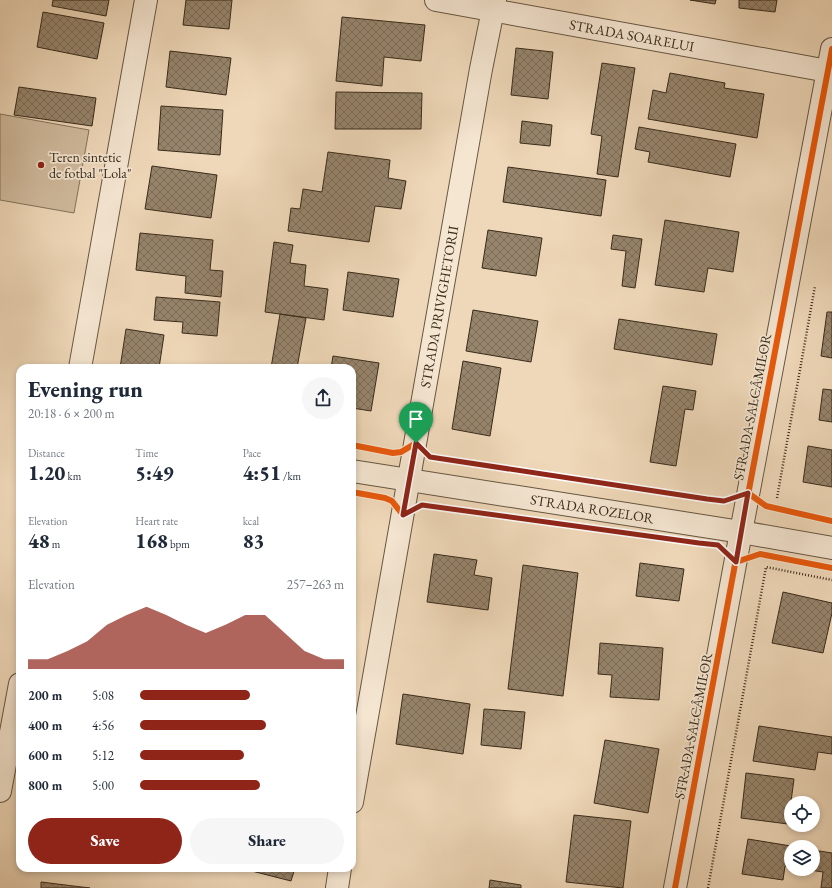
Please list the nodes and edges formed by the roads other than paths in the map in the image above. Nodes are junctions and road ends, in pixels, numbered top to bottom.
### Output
1 (146, 0) edge
2 (436, 0) edge
3 (494, 5) edge
4 (832, 49) edge
5 (828, 71) junction
6 (81, 364) edge
7 (356, 472) edge
8 (409, 480) junction
9 (740, 532) junction
10 (832, 548) edge
11 (16, 705) edge
12 (356, 779) edge
13 (0, 791) edge
14 (339, 872) edge
15 (337, 888) edge
16 (675, 888) edge

1 - 6 street
2 - 3 street, STRADA SOARELUI
3 - 5 street, STRADA SOARELUI
3 - 8 street, STRADA PRIVIGHETORII
4 - 5 street, STRADA SALCÂMILOR
5 - 9 street, STRADA SALCÂMILOR
7 - 8 street, STRADA ROZELOR
8 - 9 street, STRADA ROZELOR
8 - 12 street, STRADA PRIVIGHETORII
9 - 10 street, STRADA ROZELOR
9 - 16 street, STRADA SALCÂMILOR
11 - 13 street
14 - 15 street

